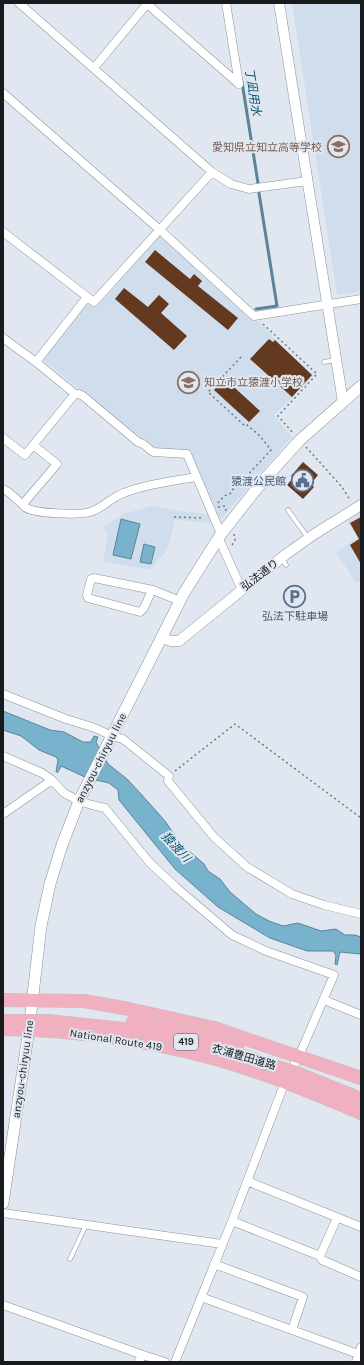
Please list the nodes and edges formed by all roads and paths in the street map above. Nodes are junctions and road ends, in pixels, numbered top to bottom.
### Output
1 (19, 3) edge
2 (226, 3) edge
3 (279, 3) edge
4 (147, 4) edge
5 (94, 68) junction
6 (3, 93) edge
7 (212, 172) junction
8 (307, 181) junction
9 (160, 230) junction
10 (3, 232) edge
11 (87, 297) junction
12 (361, 298) edge
13 (326, 304) junction
14 (254, 316) junction
15 (3, 338) edge
16 (241, 356) dead end
17 (335, 360) junction
18 (36, 362) junction
19 (324, 362) dead end
20 (361, 386) edge
21 (76, 394) junction
22 (342, 402) junction
23 (3, 438) edge
24 (300, 440) junction
25 (33, 445) junction
26 (196, 477) junction
27 (3, 489) edge
28 (23, 504) junction
29 (359, 507) edge
30 (216, 508) dead end
31 (288, 510) dead end
32 (233, 532) dead end
33 (220, 536) junction
34 (308, 539) junction
35 (225, 552) junction
36 (152, 590) junction
37 (242, 590) junction
38 (180, 600) junction
39 (162, 638) junction
40 (3, 694) edge
41 (111, 739) junction
42 (3, 756) edge
43 (169, 776) junction
44 (52, 780) junction
45 (80, 798) junction
46 (3, 814) edge
47 (361, 818) edge
48 (361, 914) edge
49 (32, 999) junction
50 (3, 1000) edge
51 (324, 1000) junction
52 (3, 1013) edge
53 (361, 1015) edge
54 (3, 1021) edge
55 (3, 1028) edge
56 (29, 1029) junction
57 (299, 1056) junction
58 (361, 1078) edge
59 (285, 1082) junction
60 (361, 1090) edge
61 (361, 1099) edge
62 (361, 1113) edge
63 (247, 1181) junction
64 (3, 1203) edge
65 (3, 1213) edge
66 (337, 1218) junction
67 (232, 1221) junction
68 (86, 1225) junction
69 (361, 1227) edge
70 (222, 1244) junction
71 (320, 1256) junction
72 (70, 1259) dead end
73 (214, 1264) junction
74 (361, 1277) edge
75 (201, 1297) junction
76 (3, 1305) edge
77 (292, 1330) junction
78 (359, 1354) edge
79 (143, 1355) junction
80 (138, 1362) edge
81 (166, 1362) edge
82 (175, 1362) edge

1 - 5 street
2 - 4 street
3 - 8 street
4 - 5 street
5 - 7 street
6 - 9 street
7 - 8 street
7 - 9 street
8 - 13 street
9 - 11 street
9 - 14 street
10 - 11 street
11 - 18 street
12 - 13 street
13 - 14 street
13 - 17 street
14 - 24 path
15 - 18 street
16 - 30 path
17 - 19 lane
17 - 22 street
18 - 21 street
20 - 22 main road, anzyou-chiryuu line
21 - 25 street
21 - 26 street
22 - 24 main road, anzyou-chiryuu line
23 - 25 street
24 - 29 path
24 - 33 main road, anzyou-chiryuu line
25 - 28 street
26 - 28 street
26 - 33 street
27 - 28 street
29 - 34 street, 弘法通り
31 - 34 lane
32 - 35 path
33 - 35 street
33 - 38 main road, anzyou-chiryuu line
34 - 37 street, 弘法通り
35 - 37 street
36 - 36 street
36 - 38 street
37 - 39 street, 弘法通り
38 - 39 main road, anzyou-chiryuu line
39 - 41 main road, anzyou-chiryuu line
40 - 41 street
41 - 43 street
41 - 45 main road, anzyou-chiryuu line
42 - 44 street
43 - 47 path
43 - 48 street
44 - 45 street
44 - 46 street
45 - 49 main road, anzyou-chiryuu line
45 - 51 street
49 - 50 highway, 419
49 - 56 main road, anzyou-chiryuu line
49 - 57 highway, 419
51 - 53 street
51 - 57 street
52 - 60 highway, 衣浦豊田道路 / 419, bridge
54 - 61 highway, 衣浦豊田道路 / 419, bridge
55 - 56 highway, National Route 419 / 419
56 - 59 highway, National Route 419 / 419
56 - 64 main road, anzyou-chiryuu line
57 - 58 highway, 419
57 - 59 street
59 - 62 highway, National Route 419 / 419
59 - 63 street
63 - 66 street
63 - 67 street
65 - 68 street
66 - 69 street
66 - 71 street
67 - 70 street
67 - 71 street
68 - 70 street
68 - 72 lane
70 - 73 street
71 - 74 street
73 - 75 street
73 - 77 street
75 - 77 street
75 - 82 street
76 - 79 street
77 - 78 street
79 - 80 street
79 - 81 street

